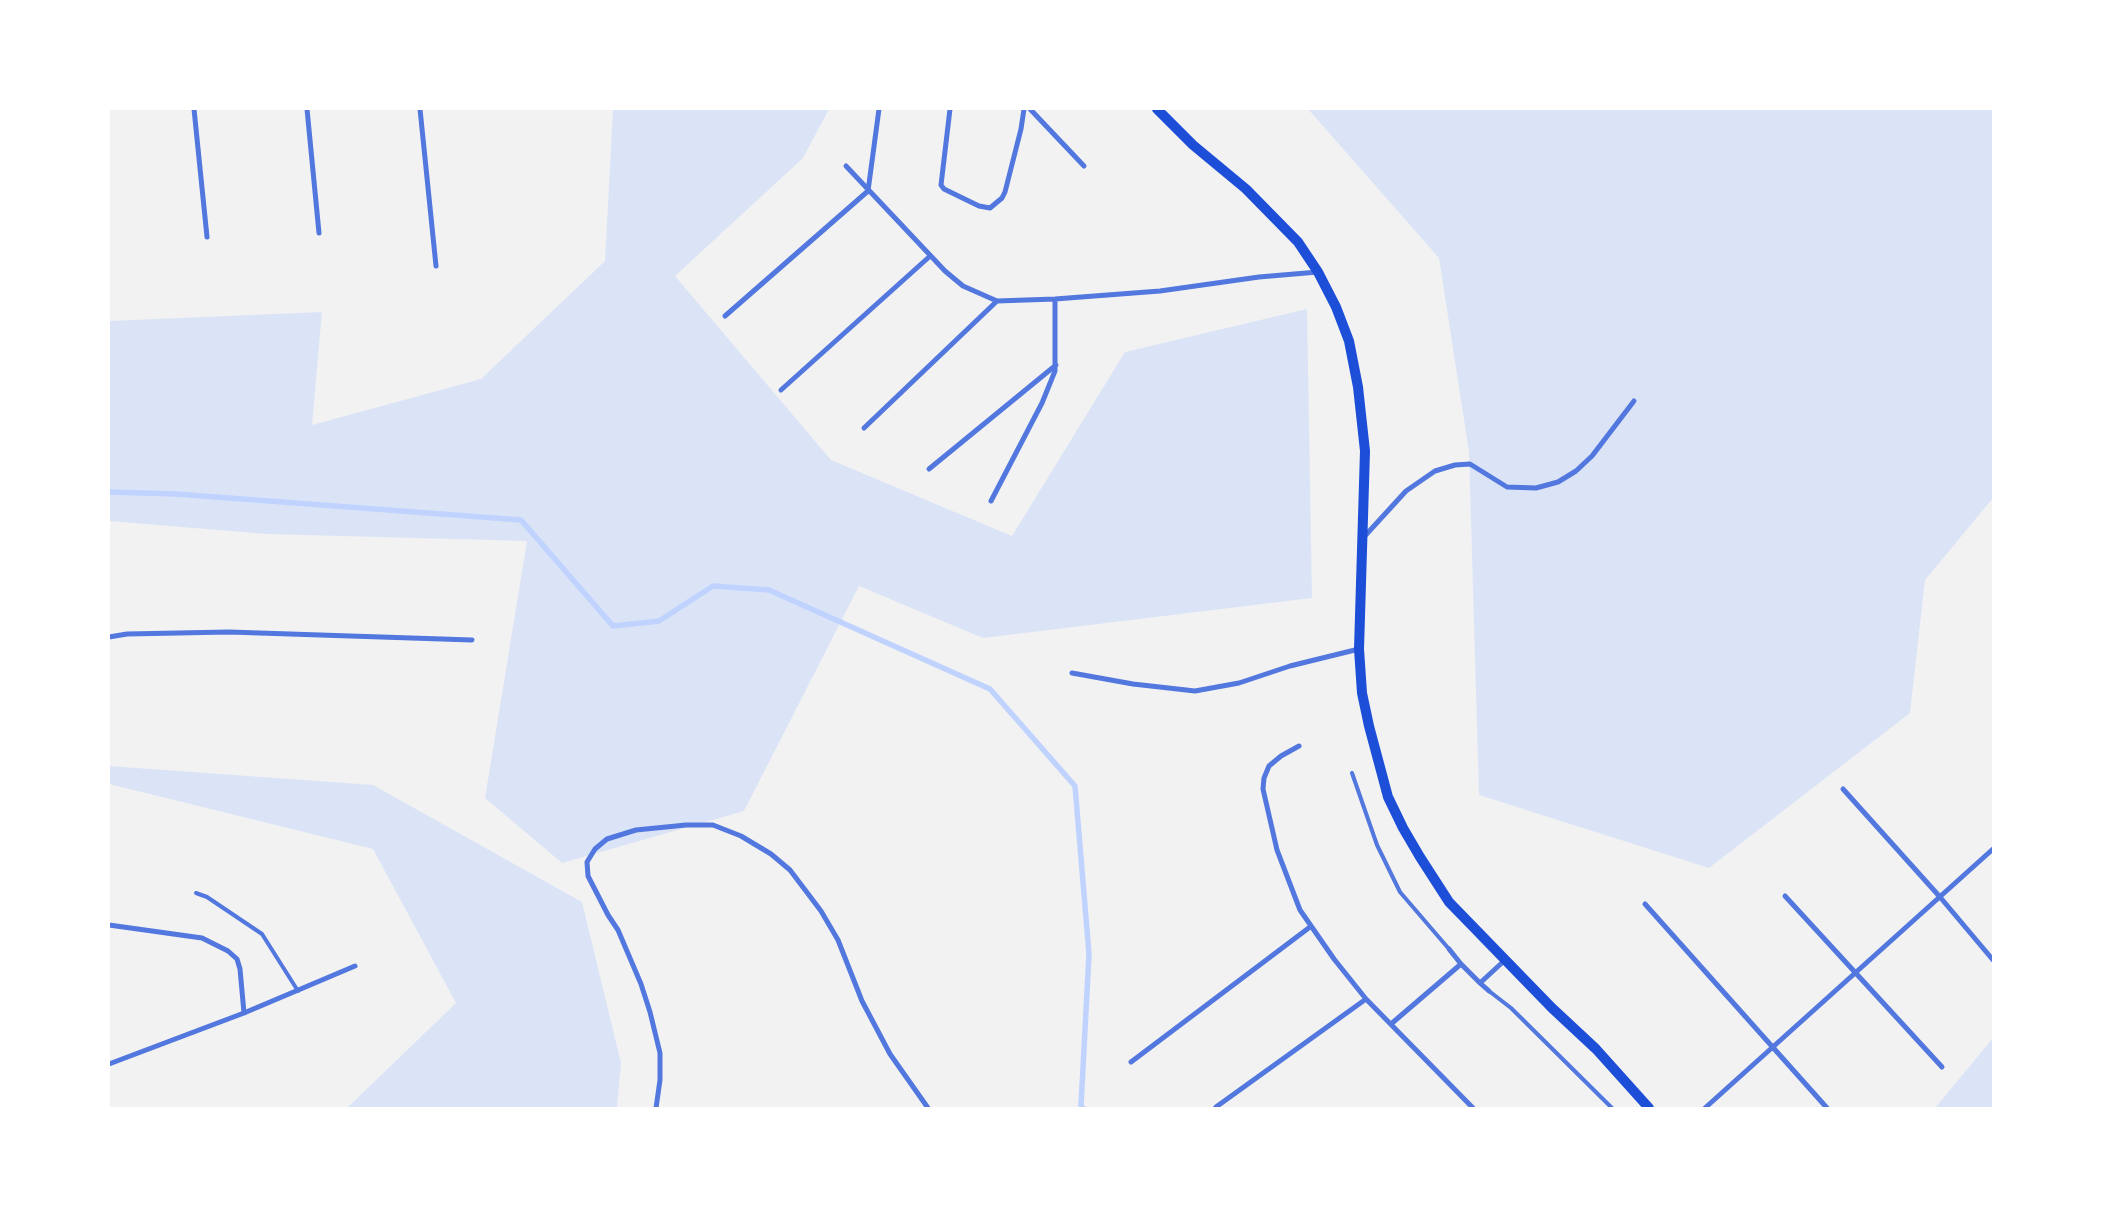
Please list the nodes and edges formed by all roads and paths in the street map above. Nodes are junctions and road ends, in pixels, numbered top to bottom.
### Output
1 (194, 109) edge
2 (307, 109) edge
3 (420, 109) edge
4 (879, 109) edge
5 (950, 109) edge
6 (1024, 109) edge
7 (1030, 109) edge
8 (1157, 109) edge
9 (846, 166) dead end
10 (1084, 166) dead end
11 (868, 191) junction
12 (319, 233) dead end
13 (207, 237) dead end
14 (929, 257) junction
15 (436, 266) dead end
16 (1318, 272) junction
17 (1055, 299) junction
18 (998, 301) junction
19 (725, 316) dead end
20 (1056, 365) junction
21 (781, 390) dead end
22 (1634, 401) dead end
23 (864, 428) dead end
24 (929, 469) dead end
25 (991, 501) dead end
26 (1363, 538) junction
27 (109, 637) edge
28 (472, 640) dead end
29 (1359, 649) junction
30 (1072, 673) dead end
31 (1299, 746) dead end
32 (1352, 773) dead end
33 (1843, 789) dead end
34 (1993, 848) edge
35 (196, 893) dead end
36 (1785, 896) dead end
37 (1940, 896) junction
38 (1645, 904) dead end
39 (109, 925) edge
40 (1310, 927) junction
41 (1449, 949) joint
42 (1506, 959) junction
43 (1993, 960) edge
44 (1461, 964) junction
45 (355, 966) dead end
46 (1855, 974) junction
47 (1480, 983) junction
48 (298, 991) junction
49 (1489, 991) joint
50 (1366, 999) junction
51 (244, 1013) junction
52 (1391, 1024) junction
53 (1773, 1048) junction
54 (1131, 1062) dead end
55 (109, 1064) edge
56 (1942, 1067) dead end
57 (1216, 1107) edge
58 (656, 1108) edge
59 (928, 1108) edge
60 (1473, 1108) edge
61 (1612, 1108) edge
62 (1649, 1108) edge
63 (1704, 1108) edge
64 (1827, 1108) edge

1 - 13 street
2 - 12 street
3 - 15 street
4 - 11 street
5 - 6 street
7 - 10 street
8 - 16 main road
9 - 11 street
11 - 14 street
11 - 19 street
14 - 18 street
14 - 21 street
16 - 17 street
16 - 26 main road
17 - 18 street
17 - 20 street
18 - 23 street
20 - 24 street
20 - 25 street
22 - 26 street
26 - 29 main road
27 - 28 street
29 - 30 street
29 - 42 main road
31 - 40 street
32 - 41 lane
33 - 37 street
34 - 37 street
35 - 48 lane
36 - 46 street
37 - 43 street
37 - 46 street
38 - 53 street
39 - 51 street
40 - 50 street
40 - 54 street
41 - 44 street
42 - 47 street
42 - 62 main road
44 - 47 street
44 - 52 street
45 - 48 street
46 - 53 street
46 - 56 street
47 - 49 street
48 - 51 street
49 - 61 lane
50 - 52 street
50 - 57 street
51 - 55 street
52 - 60 street
53 - 63 street
53 - 64 street
58 - 59 street

